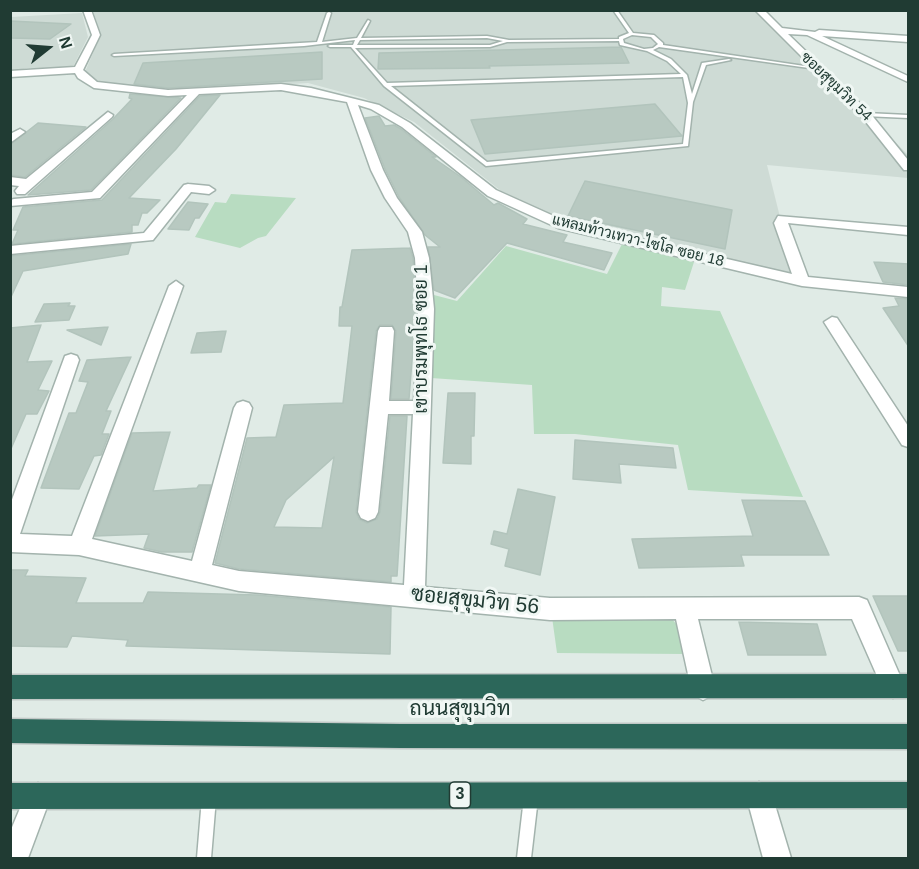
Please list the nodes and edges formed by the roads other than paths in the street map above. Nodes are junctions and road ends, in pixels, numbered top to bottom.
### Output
1 (87, 10) edge
2 (615, 10) edge
3 (759, 10) edge
4 (329, 13) dead end
5 (368, 21) dead end
6 (778, 30) junction
7 (809, 33) junction
8 (632, 34) junction
9 (356, 39) junction
10 (909, 39) edge
11 (620, 40) junction
12 (509, 41) junction
13 (319, 43) junction
14 (304, 45) junction
15 (660, 46) junction
16 (353, 48) junction
17 (650, 50) junction
18 (114, 55) dead end
19 (746, 58) junction
20 (816, 68) junction
21 (78, 70) junction
22 (10, 74) edge
23 (685, 75) junction
24 (909, 79) edge
25 (386, 85) junction
26 (194, 94) junction
27 (351, 100) junction
28 (691, 103) junction
29 (108, 115) dead end
30 (866, 115) junction
31 (909, 117) edge
32 (20, 132) dead end
33 (10, 140) edge
34 (909, 167) edge
35 (10, 181) edge
36 (30, 183) junction
37 (209, 190) dead end
38 (12, 206) edge
39 (909, 231) edge
40 (10, 250) edge
41 (802, 281) junction
42 (176, 286) dead end
43 (909, 291) edge
44 (832, 322) dead end
45 (386, 331) dead end
46 (71, 360) dead end
47 (423, 407) junction
48 (243, 408) dead end
49 (380, 408) junction
50 (909, 440) edge
51 (368, 512) dead end
52 (10, 535) edge
53 (10, 543) edge
54 (79, 546) junction
55 (199, 573) junction
56 (414, 595) junction
57 (685, 609) junction
58 (901, 686) edge
59 (10, 687) edge
60 (703, 688) junction
61 (10, 731) edge
62 (909, 737) edge
63 (531, 795) junction
64 (759, 795) junction
65 (909, 795) edge
66 (10, 796) edge
67 (38, 796) junction
68 (209, 796) junction
69 (14, 858) edge
70 (204, 858) edge
71 (524, 858) edge
72 (777, 858) edge

1 - 21 street
2 - 8 lane
3 - 6 street, ซอยสุขุมวิท 54
4 - 13 lane
5 - 9 lane
6 - 7 street
6 - 20 street, ซอยสุขุมวิท 54
7 - 10 street
7 - 24 street
8 - 11 lane
8 - 15 lane
9 - 12 lane
9 - 13 lane
9 - 16 lane
11 - 12 lane
11 - 17 lane
12 - 16 lane
13 - 14 lane
14 - 16 lane
14 - 18 lane
15 - 17 lane
15 - 19 lane
16 - 25 lane
17 - 23 lane
19 - 20 lane
19 - 28 lane
20 - 30 street, ซอยสุขุมวิท 54
21 - 22 street
21 - 26 street, แหลมท้าวเทวา-ไซโล ซอย 18
23 - 25 lane
23 - 28 lane
25 - 28 lane
26 - 27 street, แหลมท้าวเทวา-ไซโล ซอย 18
26 - 38 street
27 - 41 street, แหลมท้าวเทวา-ไซโล ซอย 18
27 - 47 street, เขาบรมพุทโธ ซอย 1
29 - 36 street
30 - 31 lane
30 - 34 street, ซอยสุขุมวิท 54
32 - 33 street
35 - 36 street
36 - 38 street
37 - 40 street
39 - 41 street
41 - 43 street, แหลมท้าวเทวา-ไซโล ซอย 18
42 - 54 street
44 - 50 street
45 - 49 street
46 - 52 street
47 - 49 street
47 - 56 street, เขาบรมพุทโธ ซอย 1
48 - 55 street
49 - 51 street
53 - 54 street, ซอยสุขุมวิท 56
54 - 55 street, ซอยสุขุมวิท 56
55 - 56 street, ซอยสุขุมวิท 56
56 - 57 street, ซอยสุขุมวิท 56
57 - 58 street, ซอยสุขุมวิท 56
57 - 60 street
58 - 60 highway, ถนนสุขุมวิท
59 - 60 highway, ถนนสุขุมวิท
61 - 62 highway, ถนนสุขุมวิท
63 - 64 highway, 3
63 - 68 highway, 3
63 - 71 lane
64 - 65 highway, 3
64 - 72 street
66 - 67 highway, 3
67 - 68 highway, 3
67 - 69 street
68 - 70 lane

